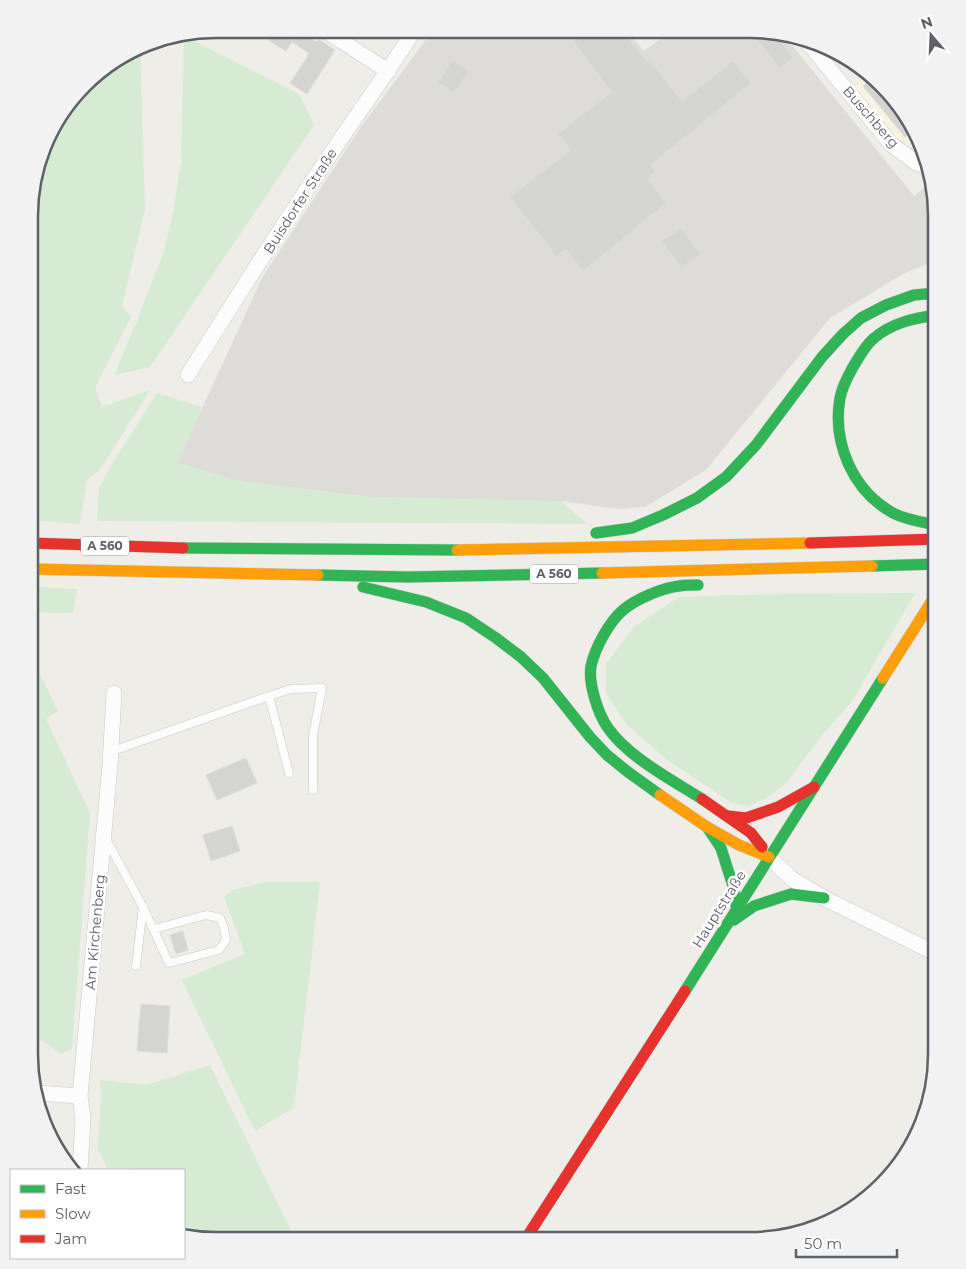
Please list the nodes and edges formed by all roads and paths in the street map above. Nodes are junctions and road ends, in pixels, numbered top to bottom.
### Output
1 (337, 38) edge
2 (409, 38) edge
3 (813, 49) edge
4 (388, 71) junction
5 (918, 164) dead end
6 (928, 294) edge
7 (928, 316) edge
8 (188, 375) dead end
9 (928, 523) edge
10 (928, 539) edge
11 (38, 543) edge
12 (470, 550) junction
13 (928, 564) edge
14 (38, 569) edge
15 (797, 569) junction
16 (310, 575) junction
17 (771, 578) dead end
18 (706, 584) dead end
19 (928, 607) edge
20 (114, 693) dead end
21 (269, 696) junction
22 (110, 752) junction
23 (289, 773) dead end
24 (814, 787) junction
25 (313, 790) dead end
26 (728, 816) junction
27 (707, 827) junction
28 (104, 836) junction
29 (769, 857) junction
30 (824, 898) junction
31 (143, 907) junction
32 (737, 911) junction
33 (730, 923) junction
34 (154, 929) junction
35 (928, 950) edge
36 (136, 966) dead end
37 (42, 1093) edge
38 (80, 1096) junction
39 (80, 1169) edge
40 (530, 1232) edge

1 - 4 street
2 - 4 street, Buisdorfer Straße
3 - 5 street, Buschberg
4 - 8 street, Buisdorfer Straße
6 - 12 main road
7 - 9 main road
10 - 12 main road, A 560
11 - 12 main road, A 560
13 - 15 main road, A 560
14 - 16 main road, A 560
15 - 16 main road, A 560
15 - 17 main road
16 - 27 main road
18 - 26 main road
19 - 24 main road, Hauptstraße
20 - 22 street, Am Kirchenberg
21 - 22 lane
21 - 23 lane
21 - 25 lane
22 - 28 street, Am Kirchenberg
24 - 26 main road
24 - 29 main road, Hauptstraße
26 - 29 main road
27 - 29 main road
27 - 32 main road
28 - 31 lane
28 - 38 street, Am Kirchenberg
29 - 30 street
29 - 32 main road, Hauptstraße
30 - 33 main road
30 - 35 street
31 - 34 lane
31 - 36 lane
32 - 33 main road, Hauptstraße
33 - 40 main road, Hauptstraße
34 - 34 lane
37 - 38 street
38 - 39 street, Am Kirchenberg

